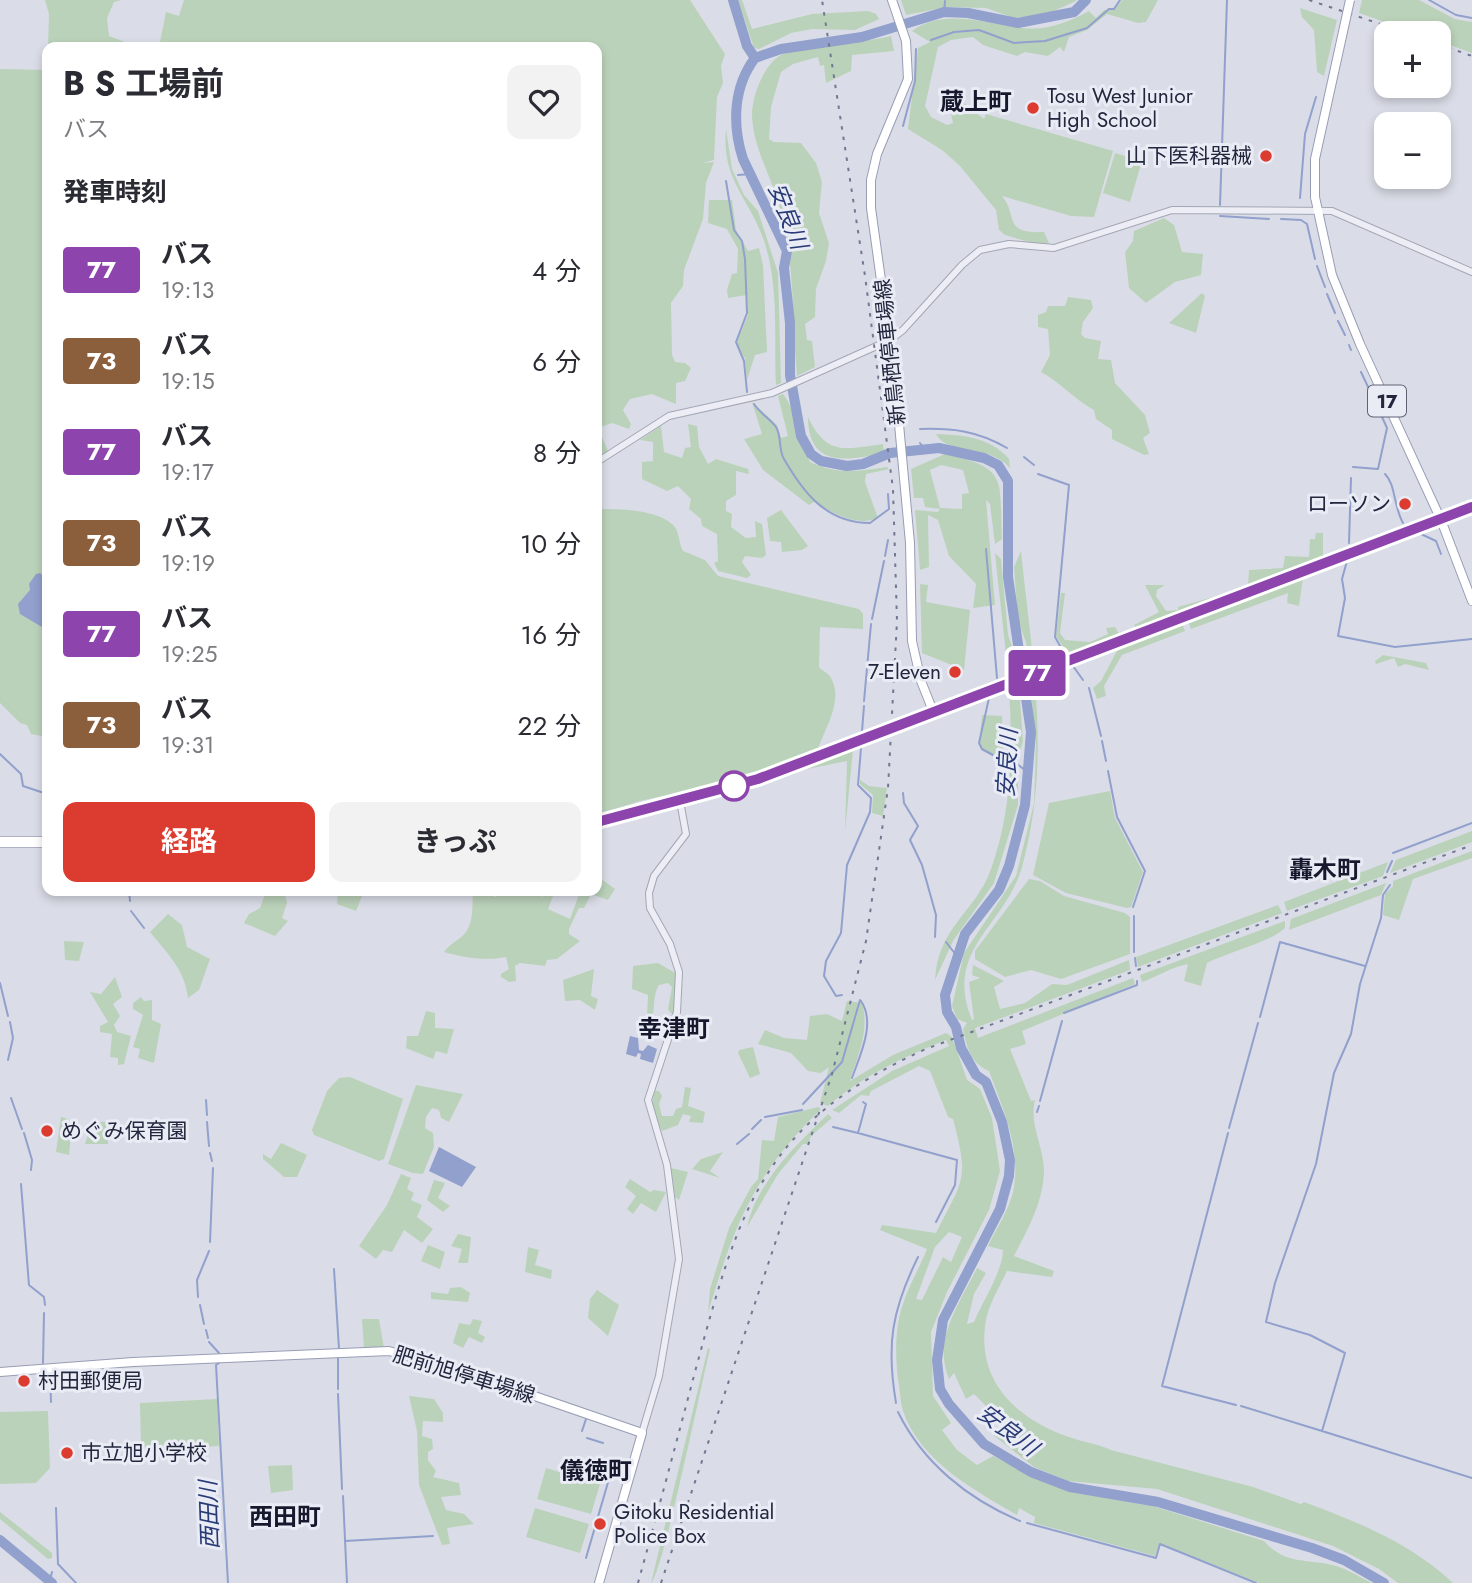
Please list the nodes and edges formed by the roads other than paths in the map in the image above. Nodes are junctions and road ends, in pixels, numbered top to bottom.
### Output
1 (892, 0) edge
2 (1350, 0) edge
3 (1317, 210) junction
4 (1472, 272) edge
5 (890, 340) junction
6 (602, 459) edge
7 (1472, 507) edge
8 (1441, 520) junction
9 (1472, 600) edge
10 (933, 711) junction
11 (680, 801) junction
12 (602, 821) edge
13 (0, 842) edge
14 (42, 842) edge
15 (0, 1372) edge
16 (642, 1433) junction
17 (599, 1583) edge

1 - 5 main road, 新鳥栖停車場線
2 - 3 main road, 17, bridge
3 - 4 street
3 - 5 street
3 - 8 main road, 17
5 - 6 street
5 - 10 main road, 新鳥栖停車場線
7 - 8 highway
8 - 9 main road, 17
8 - 10 highway
10 - 11 highway
11 - 12 highway
11 - 16 street
13 - 14 highway
15 - 16 main road, 肥前旭停車場線
16 - 17 main road

